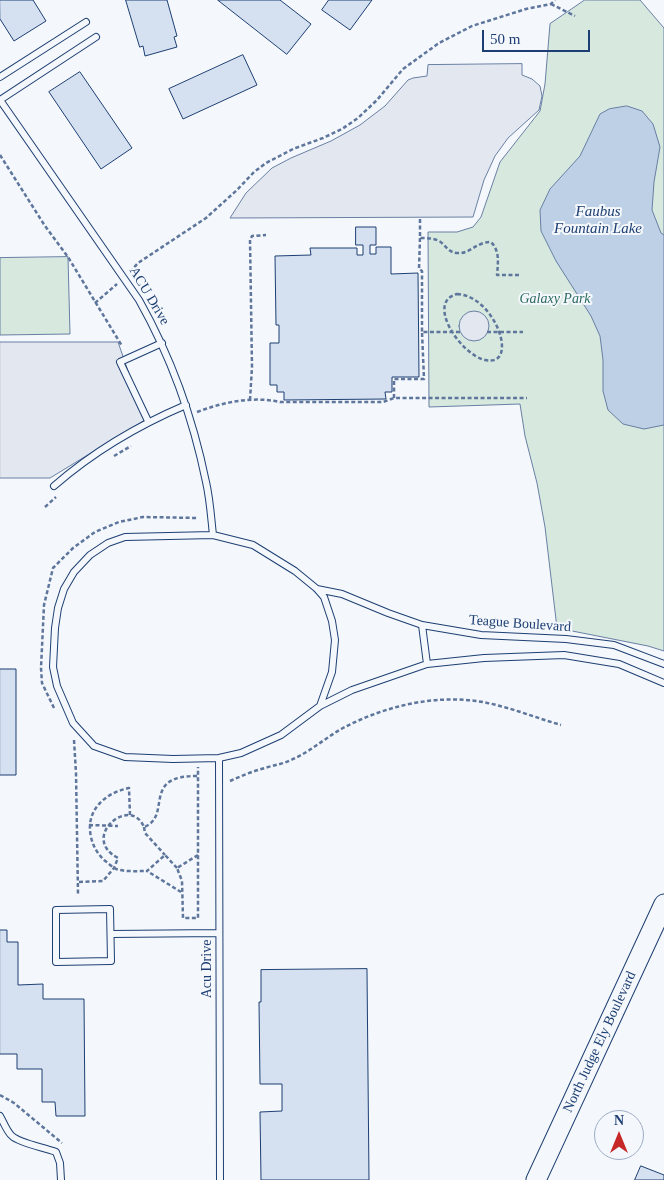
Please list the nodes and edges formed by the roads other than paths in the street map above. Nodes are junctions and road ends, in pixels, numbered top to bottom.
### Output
1 (86, 22) dead end
2 (96, 36) dead end
3 (0, 77) edge
4 (0, 100) edge
5 (162, 343) junction
6 (186, 405) junction
7 (148, 421) junction
8 (54, 486) dead end
9 (213, 535) junction
10 (317, 589) junction
11 (422, 625) junction
12 (652, 659) junction
13 (664, 660) edge
14 (427, 664) junction
15 (664, 664) edge
16 (664, 683) edge
17 (320, 706) junction
18 (219, 758) junction
19 (664, 904) edge
20 (219, 933) junction
21 (110, 934) junction
22 (0, 1116) edge
23 (61, 1180) edge
24 (220, 1180) edge
25 (536, 1180) edge

1 - 3 lane
2 - 4 lane
4 - 5 lane, ACU Drive
5 - 6 lane, ACU Drive
5 - 7 lane
6 - 7 lane
6 - 9 lane, ACU Drive
7 - 8 lane
9 - 10 lane, Teague Boulevard
9 - 18 lane, Teague Boulevard
10 - 11 lane, Teague Boulevard
10 - 17 lane, Teague Boulevard
11 - 12 lane, Teague Boulevard
11 - 14 lane
12 - 13 lane
12 - 15 lane, Teague Boulevard
14 - 16 lane, Teague Boulevard
14 - 17 lane, Teague Boulevard
17 - 18 lane, Teague Boulevard
18 - 20 lane, Acu Drive
19 - 25 main road, North Judge Ely Boulevard
20 - 21 lane
20 - 24 lane, Acu Drive
21 - 21 lane
22 - 23 lane

